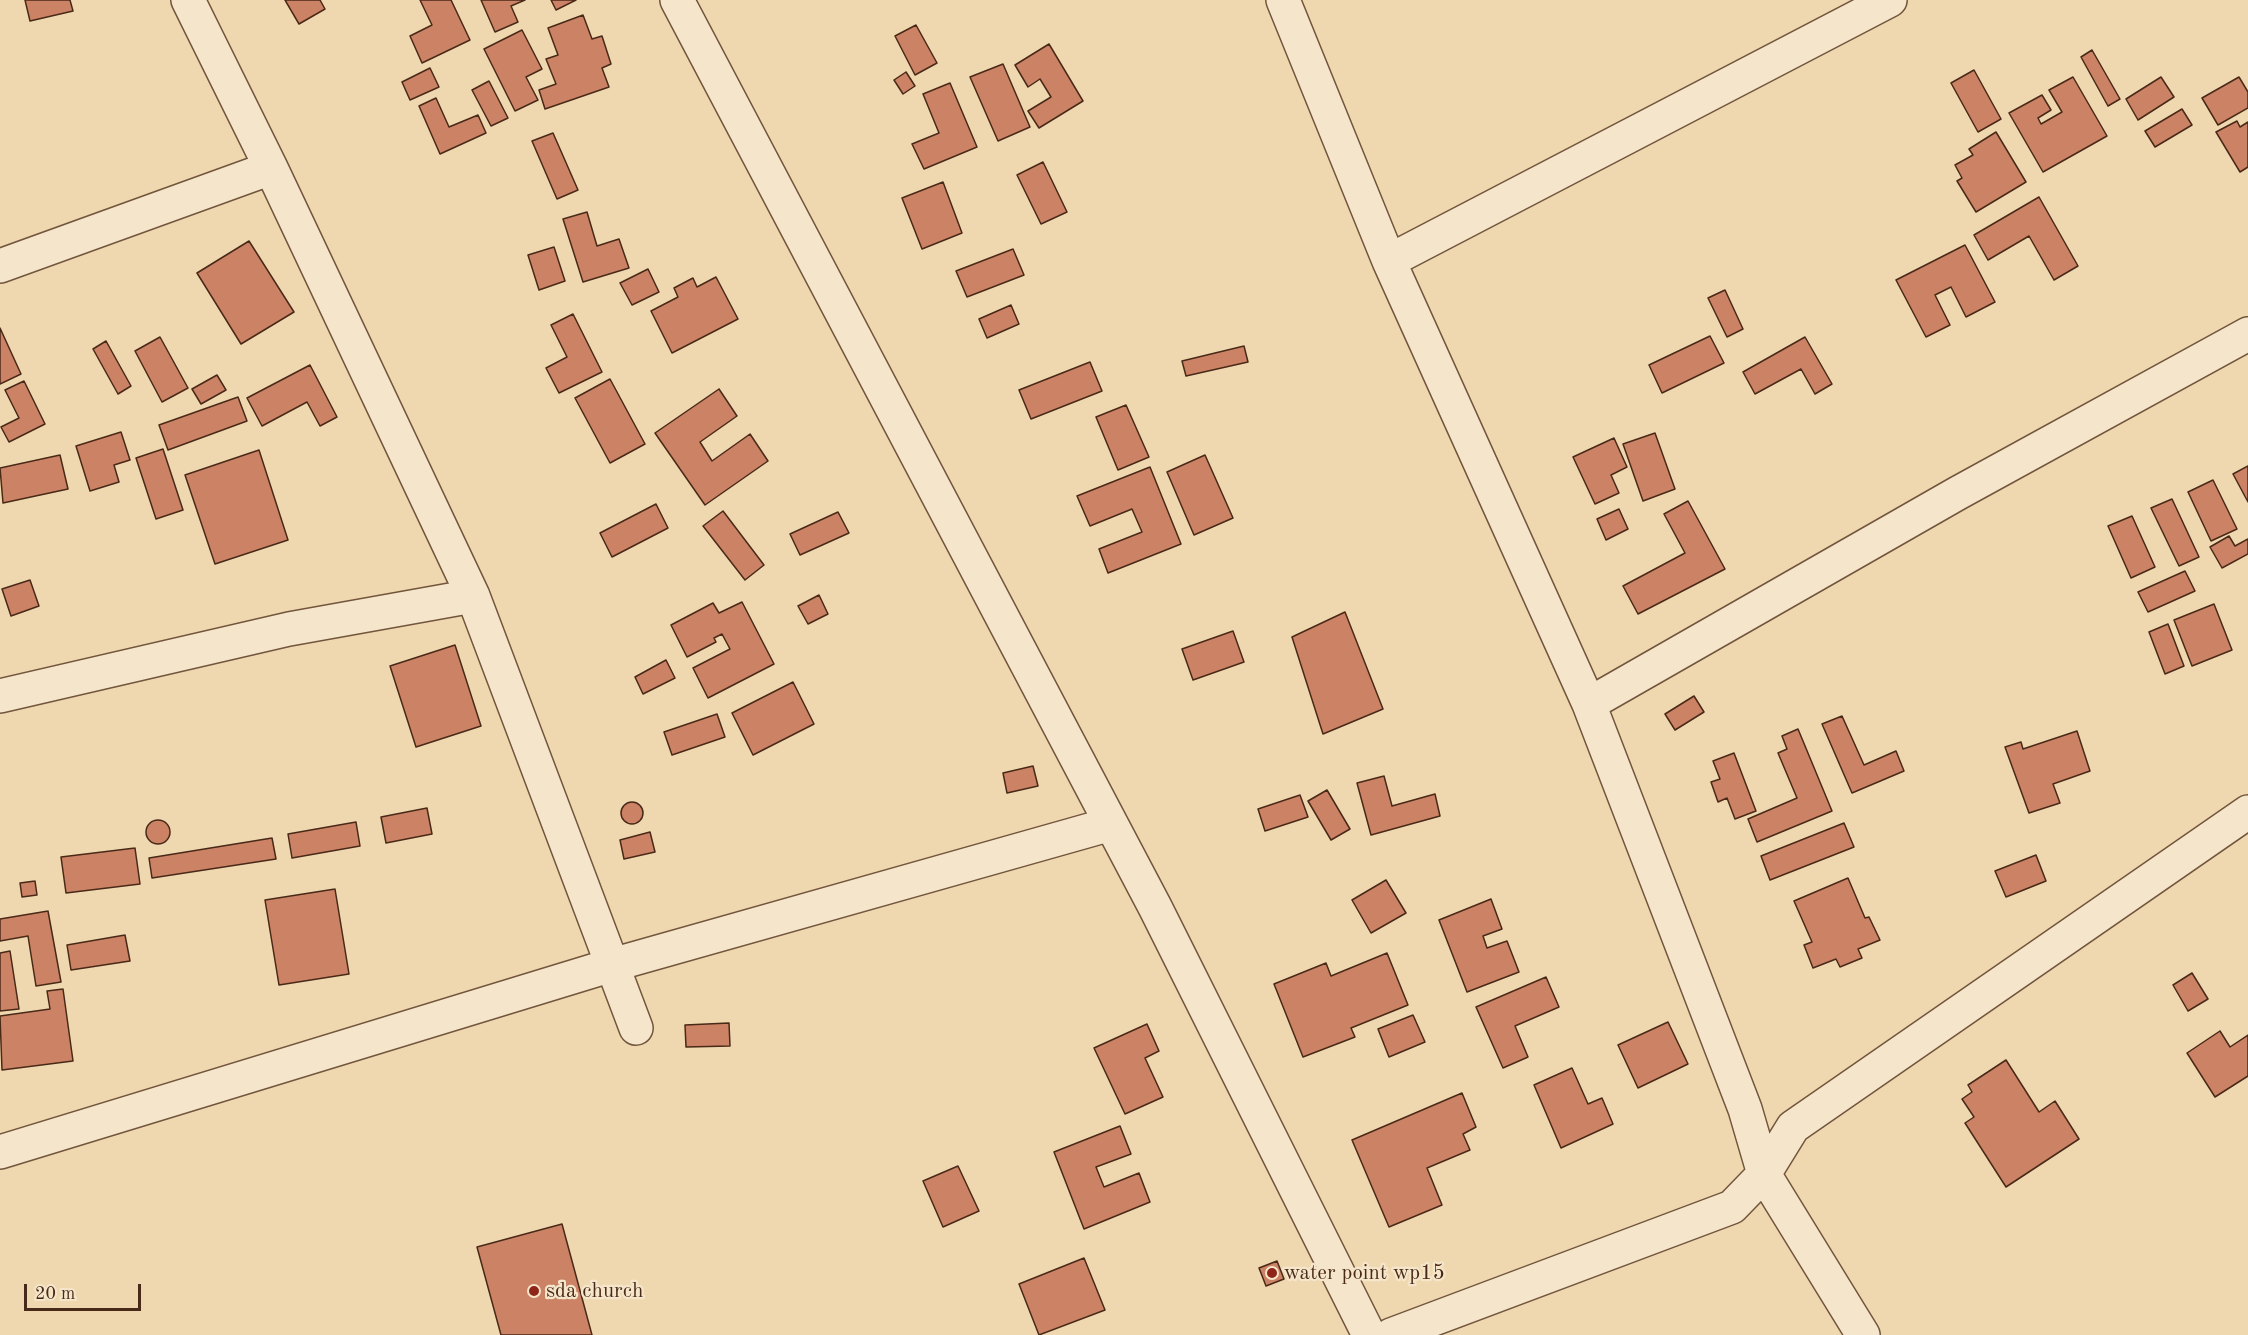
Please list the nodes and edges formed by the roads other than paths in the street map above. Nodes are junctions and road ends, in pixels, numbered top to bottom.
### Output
1 (188, 0) edge
2 (677, 0) edge
3 (1283, 0) edge
4 (1890, 0) edge
5 (271, 168) junction
6 (1389, 261) junction
7 (0, 266) edge
8 (2248, 334) edge
9 (472, 596) junction
10 (0, 696) edge
11 (1589, 704) junction
12 (2248, 812) edge
13 (1111, 824) junction
14 (612, 965) junction
15 (636, 1028) dead end
16 (0, 1152) edge
17 (1764, 1174) junction
18 (1369, 1335) edge
19 (1391, 1335) edge
20 (1863, 1335) edge

1 - 5 street
2 - 13 street
3 - 6 street
4 - 6 street
5 - 7 street
5 - 9 street
6 - 11 street
8 - 11 street
9 - 10 street
9 - 14 street
11 - 17 street
12 - 17 street
13 - 14 street
13 - 18 street
14 - 15 street
14 - 16 street
17 - 19 street
17 - 20 street

